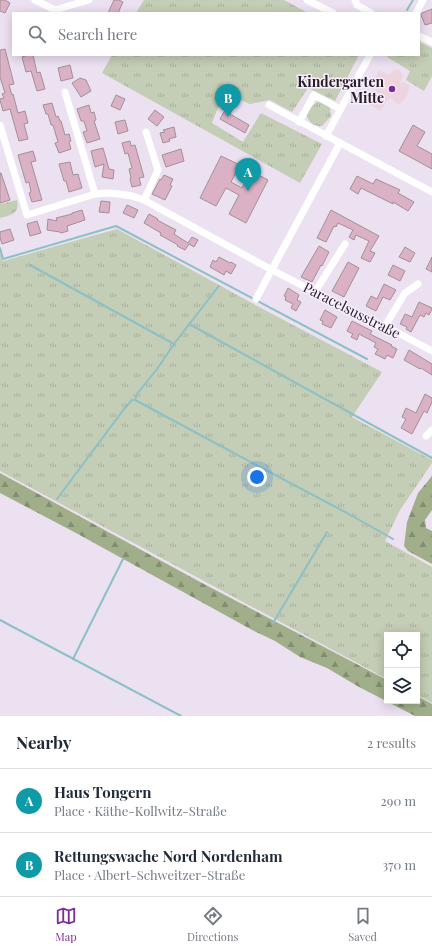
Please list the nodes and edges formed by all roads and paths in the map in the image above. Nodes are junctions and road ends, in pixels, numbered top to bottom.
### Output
1 (35, 0) edge
2 (89, 0) edge
3 (307, 0) edge
4 (355, 0) edge
5 (423, 0) edge
6 (332, 12) edge
7 (369, 12) edge
8 (417, 12) edge
9 (420, 36) edge
10 (432, 42) edge
11 (369, 56) edge
12 (65, 92) dead end
13 (269, 105) dead end
14 (340, 109) junction
15 (299, 122) junction
16 (0, 125) edge
17 (146, 132) dead end
18 (326, 136) junction
19 (340, 143) junction
20 (432, 192) edge
21 (95, 194) junction
22 (144, 200) junction
23 (345, 244) dead end
24 (272, 270) junction
25 (418, 284) dead end
26 (315, 292) junction
27 (256, 298) dead end
28 (385, 326) junction
29 (432, 351) edge
30 (432, 430) edge
31 (426, 436) dead end

1 - 2 street
3 - 6 street
4 - 7 street
5 - 8 street
9 - 10 street
11 - 14 street
12 - 21 street
13 - 15 street
14 - 15 street
14 - 18 street
15 - 18 street
16 - 21 street, Paracelsusstraße
17 - 22 street
18 - 19 street
19 - 20 street
19 - 24 street
21 - 22 street, Paracelsusstraße
22 - 24 street, Paracelsusstraße
23 - 26 street
24 - 26 street, Paracelsusstraße
24 - 27 street
25 - 28 street
26 - 28 street, Paracelsusstraße
28 - 29 street, Paracelsusstraße
30 - 31 street

